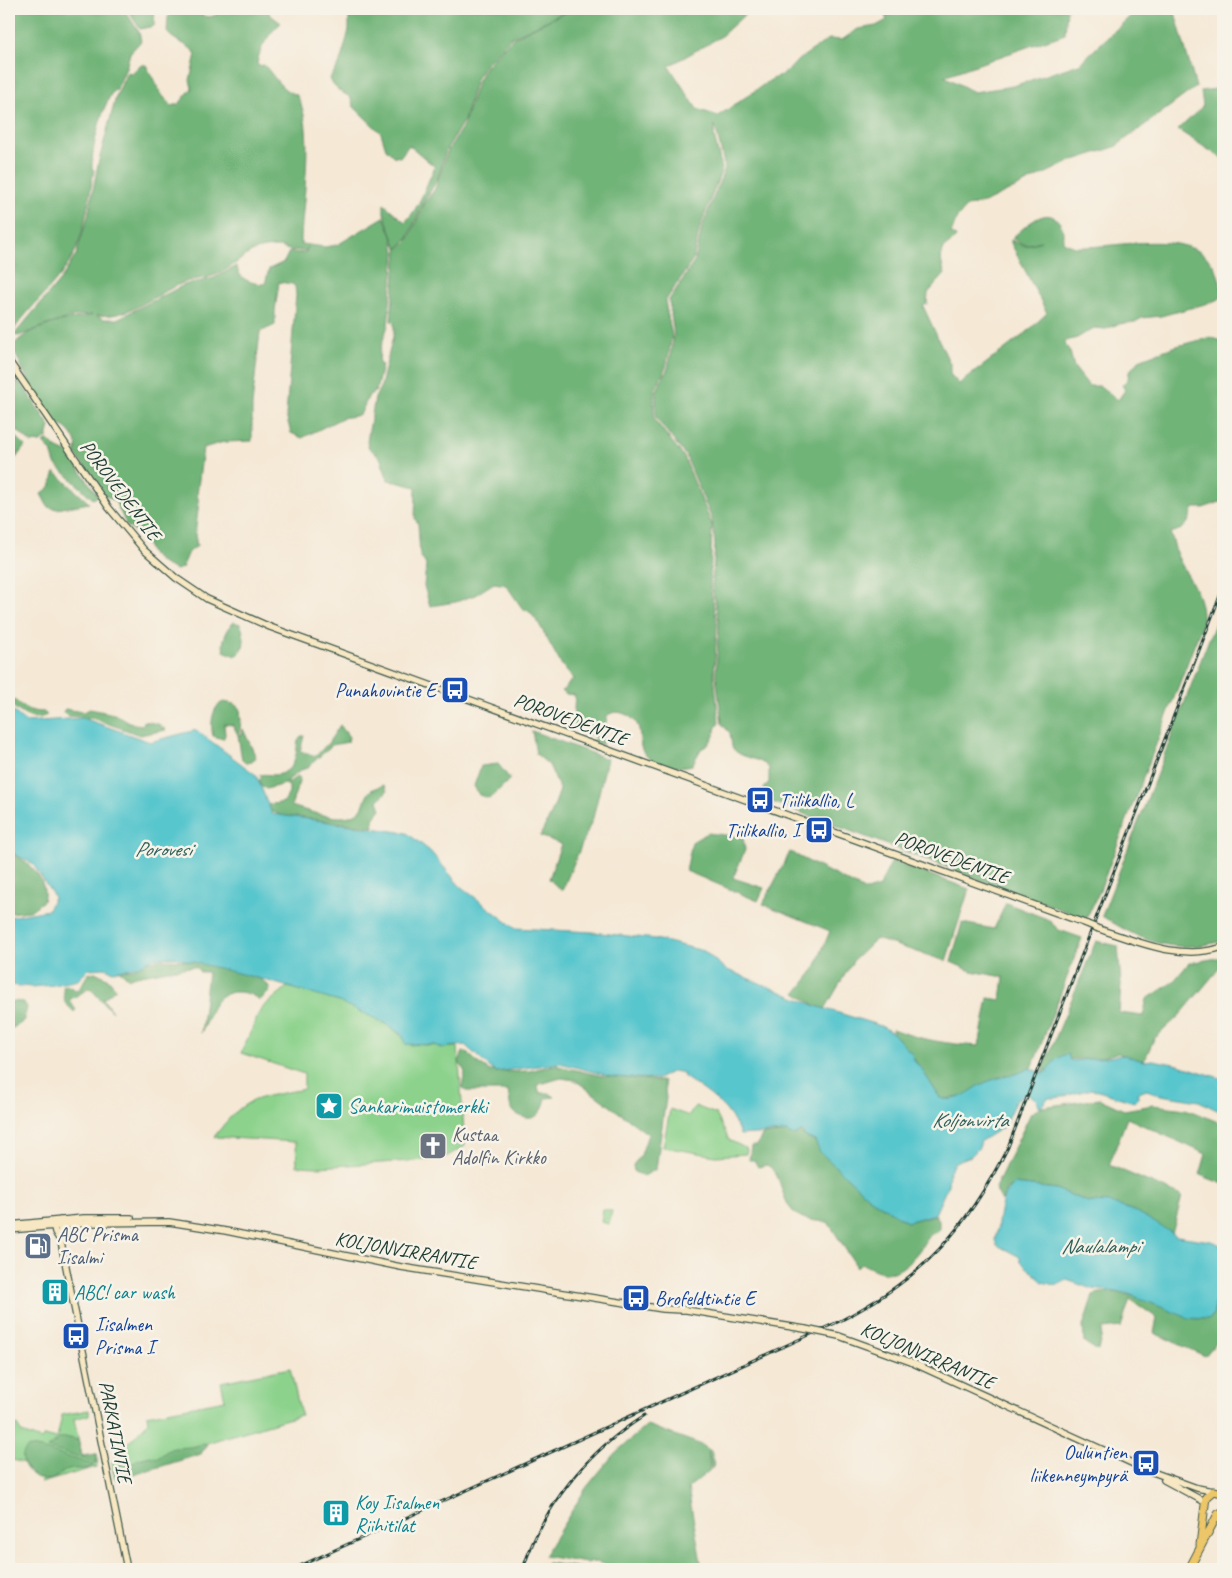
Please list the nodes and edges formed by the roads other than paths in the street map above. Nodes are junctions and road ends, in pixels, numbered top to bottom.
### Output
1 (9, 361) edge
2 (1223, 947) edge
3 (60, 1222) junction
4 (53, 1223) junction
5 (9, 1225) edge
6 (9, 1230) edge
7 (61, 1242) junction
8 (1147, 1470) junction
9 (1219, 1491) edge
10 (1206, 1504) junction
11 (1222, 1513) edge
12 (1200, 1546) junction
13 (127, 1569) edge
14 (1189, 1569) edge

1 - 2 street, POROVEDENTIE, bridge
3 - 4 street, KOLJONVIRRANTIE
3 - 7 street, PARKATINTIE
3 - 8 street, KOLJONVIRRANTIE, bridge
4 - 5 street, KOLJONVIRRANTIE
4 - 6 street, KOLJONVIRRANTIE
4 - 7 street, PARKATINTIE
7 - 13 street, PARKATINTIE
8 - 9 street, KOLJONVIRRANTIE
8 - 10 street, KOLJONVIRRANTIE
9 - 10 highway
10 - 11 highway
10 - 12 highway
11 - 12 highway
12 - 14 highway

